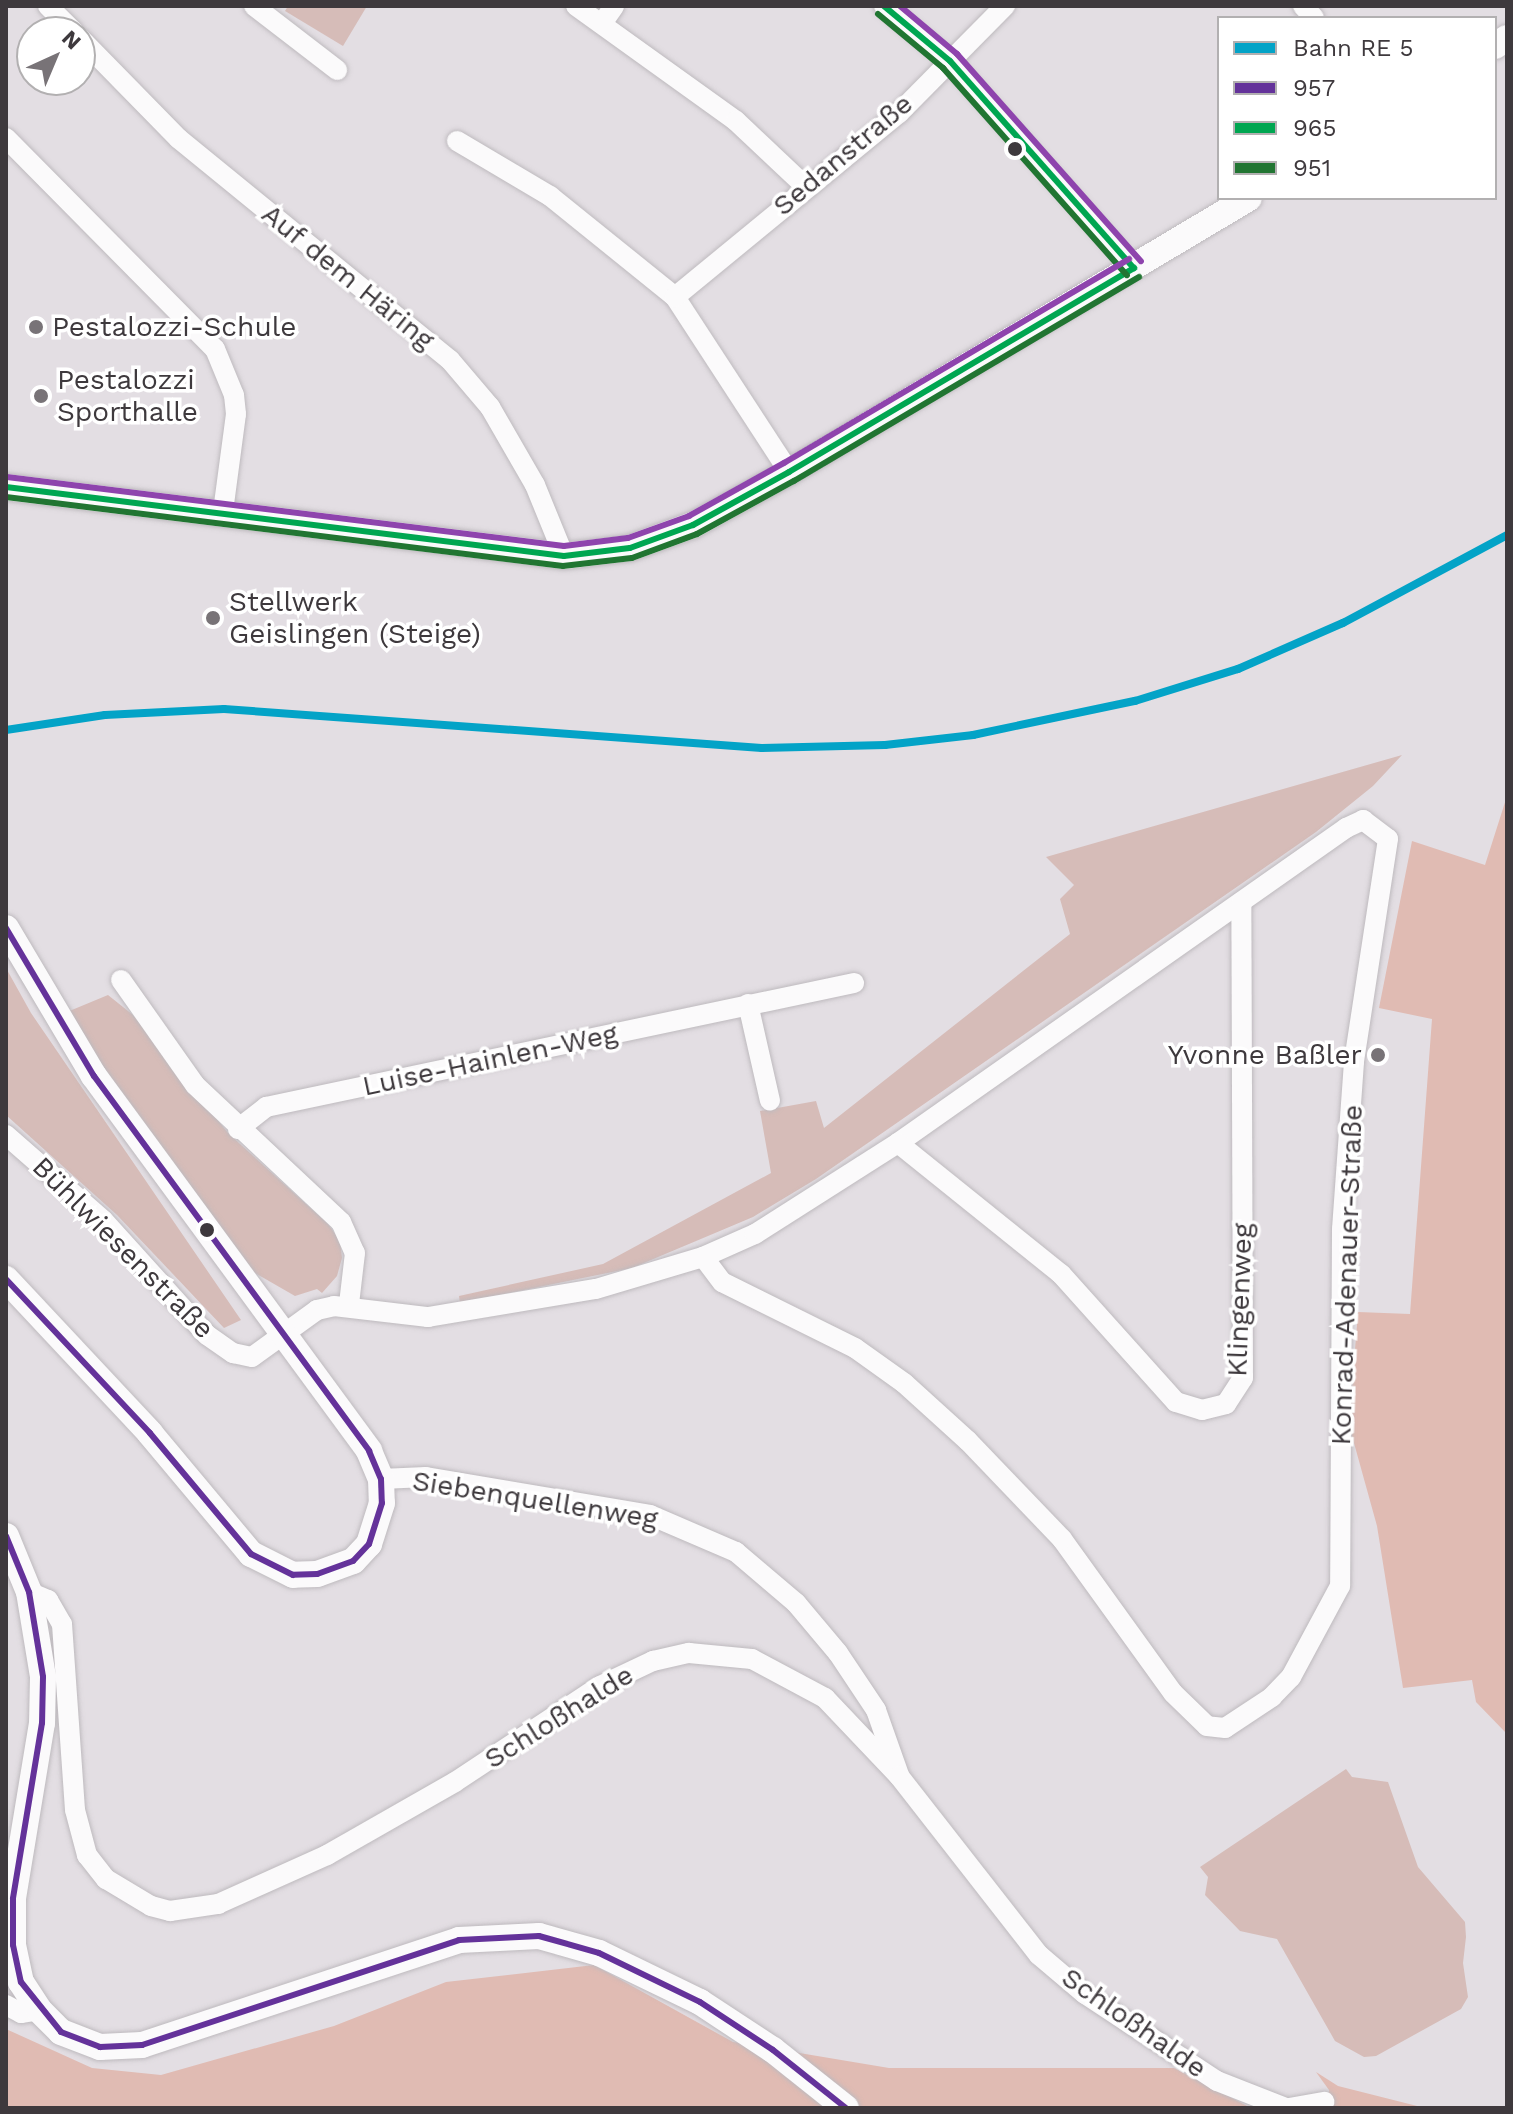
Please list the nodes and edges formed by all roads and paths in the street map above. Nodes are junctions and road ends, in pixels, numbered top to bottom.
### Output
1 (576, 6) edge
2 (884, 6) edge
3 (1005, 6) edge
4 (262, 8) edge
5 (609, 14) edge
6 (96, 54) edge
7 (950, 61) junction
8 (337, 70) dead end
9 (6, 138) edge
10 (457, 141) dead end
11 (805, 186) junction
12 (1246, 200) edge
13 (1134, 268) junction
14 (675, 297) junction
15 (789, 472) junction
16 (6, 487) edge
17 (223, 512) junction
18 (564, 556) junction
19 (1241, 902) junction
20 (6, 928) edge
21 (121, 980) dead end
22 (854, 983) dead end
23 (748, 1004) junction
24 (770, 1101) dead end
25 (238, 1129) junction
26 (6, 1135) edge
27 (898, 1143) junction
28 (703, 1257) junction
29 (6, 1279) edge
30 (349, 1304) junction
31 (284, 1336) junction
32 (381, 1479) junction
33 (6, 1536) edge
34 (29, 1592) junction
35 (899, 1776) junction
36 (6, 2005) edge
37 (39, 2010) junction
38 (1324, 2102) dead end
39 (846, 2108) edge
40 (1287, 2108) edge

1 - 5 street
2 - 7 street
3 - 7 street, Sedanstraße
4 - 8 street
5 - 11 street
6 - 18 street, Auf dem Häring
7 - 11 street, Sedanstraße
7 - 13 street
9 - 17 street
10 - 14 street
11 - 14 street, Sedanstraße
12 - 13 street
13 - 15 street
14 - 15 street
15 - 18 street
16 - 17 street
17 - 18 street
19 - 27 street, Konrad-Adenauer-Straße
19 - 27 street, Klingenweg
19 - 28 street, Konrad-Adenauer-Straße
20 - 31 street
21 - 25 street
22 - 23 street, Luise-Hainlen-Weg
23 - 24 street
23 - 25 street, Luise-Hainlen-Weg
25 - 30 street
26 - 31 street, Bühlwiesenstraße
27 - 28 street, Konrad-Adenauer-Straße
28 - 30 street, Konrad-Adenauer-Straße
29 - 32 street
30 - 31 street
31 - 32 street
32 - 35 street, Siebenquellenweg
33 - 34 street
34 - 35 street, Schloßhalde
34 - 37 street
35 - 40 street, Schloßhalde
36 - 37 street
37 - 39 street
38 - 40 street, Schloßhalde

